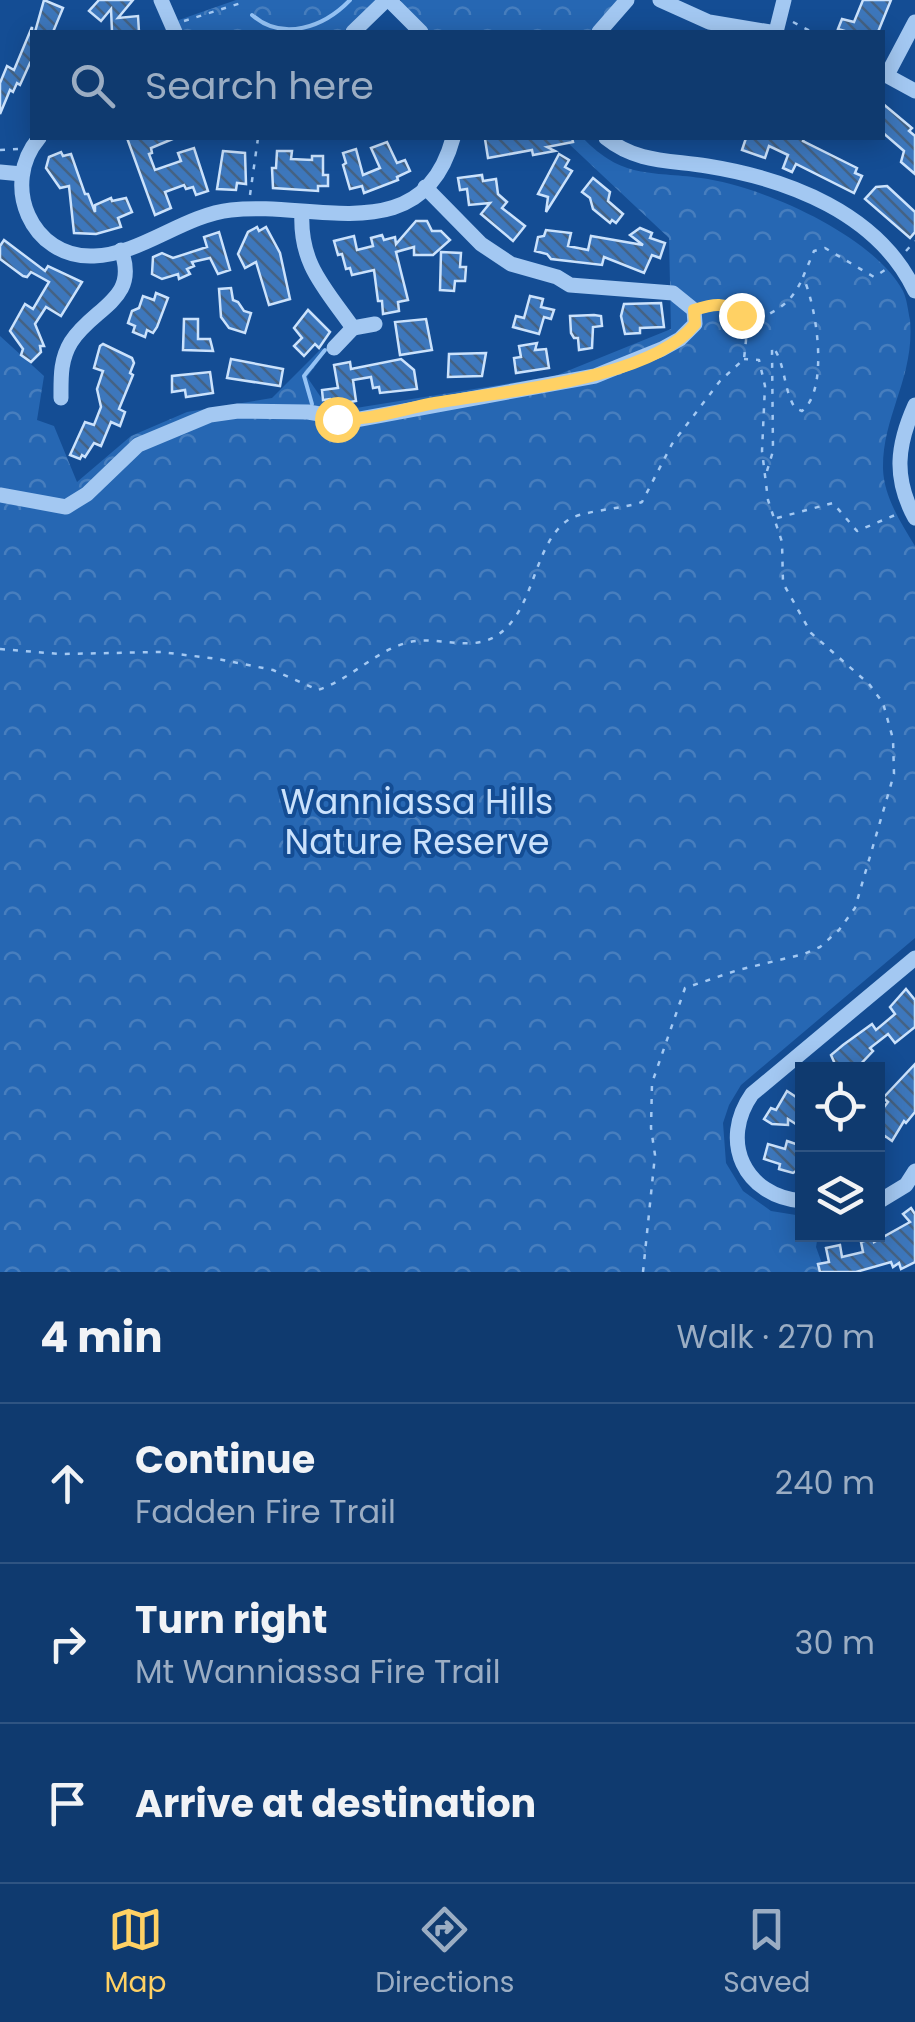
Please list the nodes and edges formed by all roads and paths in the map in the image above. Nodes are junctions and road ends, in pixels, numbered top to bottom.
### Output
1 (161, 0) edge
2 (243, 0) edge
3 (388, 0) edge
4 (627, 0) edge
5 (660, 0) edge
6 (784, 0) edge
7 (790, 18) dead end
8 (915, 22) edge
9 (177, 27) edge
10 (355, 30) edge
11 (418, 30) edge
12 (601, 30) edge
13 (760, 30) edge
14 (774, 30) edge
15 (807, 30) edge
16 (885, 74) edge
17 (915, 91) edge
18 (37, 140) edge
19 (258, 140) edge
20 (452, 140) edge
21 (609, 140) edge
22 (0, 172) edge
23 (22, 174) junction
24 (426, 186) junction
25 (252, 209) junction
26 (302, 212) junction
27 (915, 241) edge
28 (121, 250) junction
29 (903, 255) dead end
30 (894, 264) dead end
31 (803, 277) junction
32 (915, 292) edge
33 (694, 310) junction
34 (746, 323) junction
35 (376, 324) dead end
36 (354, 328) junction
37 (334, 348) dead end
38 (744, 359) junction
39 (61, 398) dead end
40 (915, 405) edge
41 (766, 473) junction
42 (0, 495) edge
43 (912, 513) edge
44 (776, 518) junction
45 (0, 649) edge
46 (915, 958) edge
47 (915, 1172) edge
48 (795, 1199) edge
49 (885, 1199) edge
50 (643, 1272) edge

1 - 9 street
2 - 9 path
3 - 10 street
3 - 11 street
4 - 12 street
5 - 13 street
6 - 14 street
7 - 15 path
8 - 16 street
16 - 17 street
18 - 23 street
19 - 25 path
20 - 24 street
21 - 32 street
22 - 23 street
23 - 28 street
24 - 26 street
24 - 33 street
25 - 26 street
25 - 28 street
26 - 36 street
27 - 29 path
28 - 39 street
30 - 31 path
31 - 34 path
31 - 41 path
33 - 34 path
33 - 42 street
34 - 38 path
35 - 36 street
36 - 37 street
38 - 41 path
38 - 45 path
40 - 43 street
41 - 44 path
43 - 44 path
44 - 50 path
46 - 48 street
47 - 49 street

